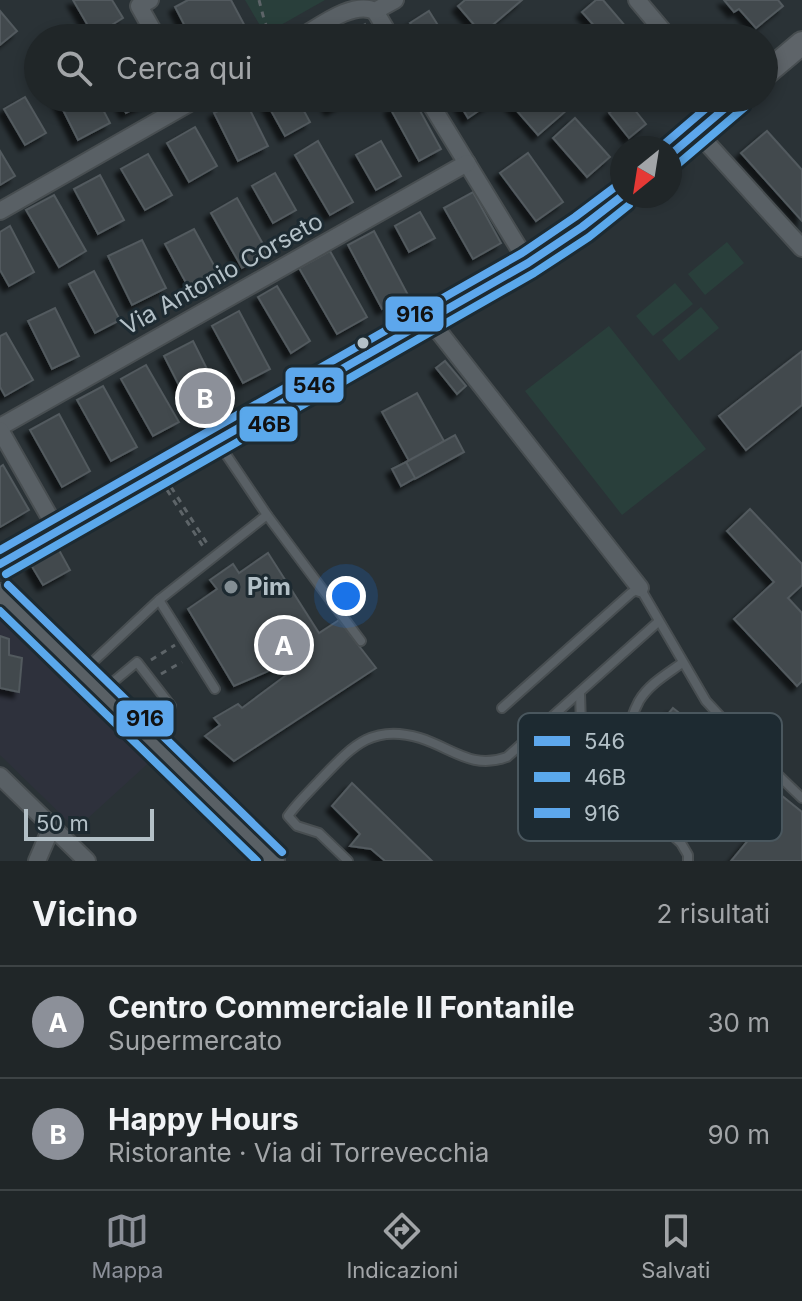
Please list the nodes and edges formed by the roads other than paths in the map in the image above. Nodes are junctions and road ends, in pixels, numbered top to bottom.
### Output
1 (150, 0) edge
2 (395, 0) edge
3 (637, 0) edge
4 (375, 11) junction
5 (149, 24) edge
6 (325, 24) edge
7 (383, 24) edge
8 (657, 24) edge
9 (802, 43) edge
10 (778, 63) edge
11 (171, 112) edge
12 (436, 112) edge
13 (717, 112) edge
14 (697, 132) junction
15 (682, 145) edge
16 (467, 163) junction
17 (610, 205) edge
18 (0, 211) edge
19 (802, 248) edge
20 (528, 263) junction
21 (429, 319) junction
22 (0, 428) edge
23 (217, 440) junction
24 (267, 515) junction
25 (57, 530) junction
26 (0, 564) edge
27 (640, 588) junction
28 (0, 594) edge
29 (159, 600) junction
30 (658, 622) junction
31 (361, 641) dead end
32 (682, 663) junction
33 (81, 674) junction
34 (215, 689) dead end
35 (101, 693) junction
36 (580, 693) junction
37 (171, 706) dead end
38 (502, 708) dead end
39 (557, 713) edge
40 (581, 713) edge
41 (636, 713) edge
42 (717, 713) edge
43 (518, 747) edge
44 (0, 776) edge
45 (782, 779) edge
46 (802, 798) edge
47 (52, 826) junction
48 (679, 841) edge
49 (37, 861) edge
50 (87, 861) edge
51 (274, 861) edge
52 (348, 861) edge
53 (688, 861) edge

1 - 5 street
2 - 4 street
3 - 8 street
4 - 6 street
4 - 7 street
9 - 10 main road
11 - 18 street
12 - 16 street
13 - 14 main road
14 - 15 main road
14 - 19 street
16 - 20 street
16 - 22 street, Via Antonio Corseto
17 - 20 main road
20 - 21 main road
21 - 23 main road
21 - 27 street
22 - 25 street
23 - 24 lane
23 - 25 main road
24 - 29 lane
24 - 31 lane
25 - 26 main road
27 - 30 lane
27 - 38 lane
28 - 33 street
29 - 33 lane
29 - 34 lane
30 - 32 lane
30 - 36 lane
32 - 41 lane
32 - 42 lane
33 - 35 street
35 - 37 lane
35 - 51 street
36 - 39 lane
36 - 40 lane
43 - 52 lane
44 - 47 street
45 - 46 lane
47 - 49 street
47 - 50 street
48 - 53 lane

